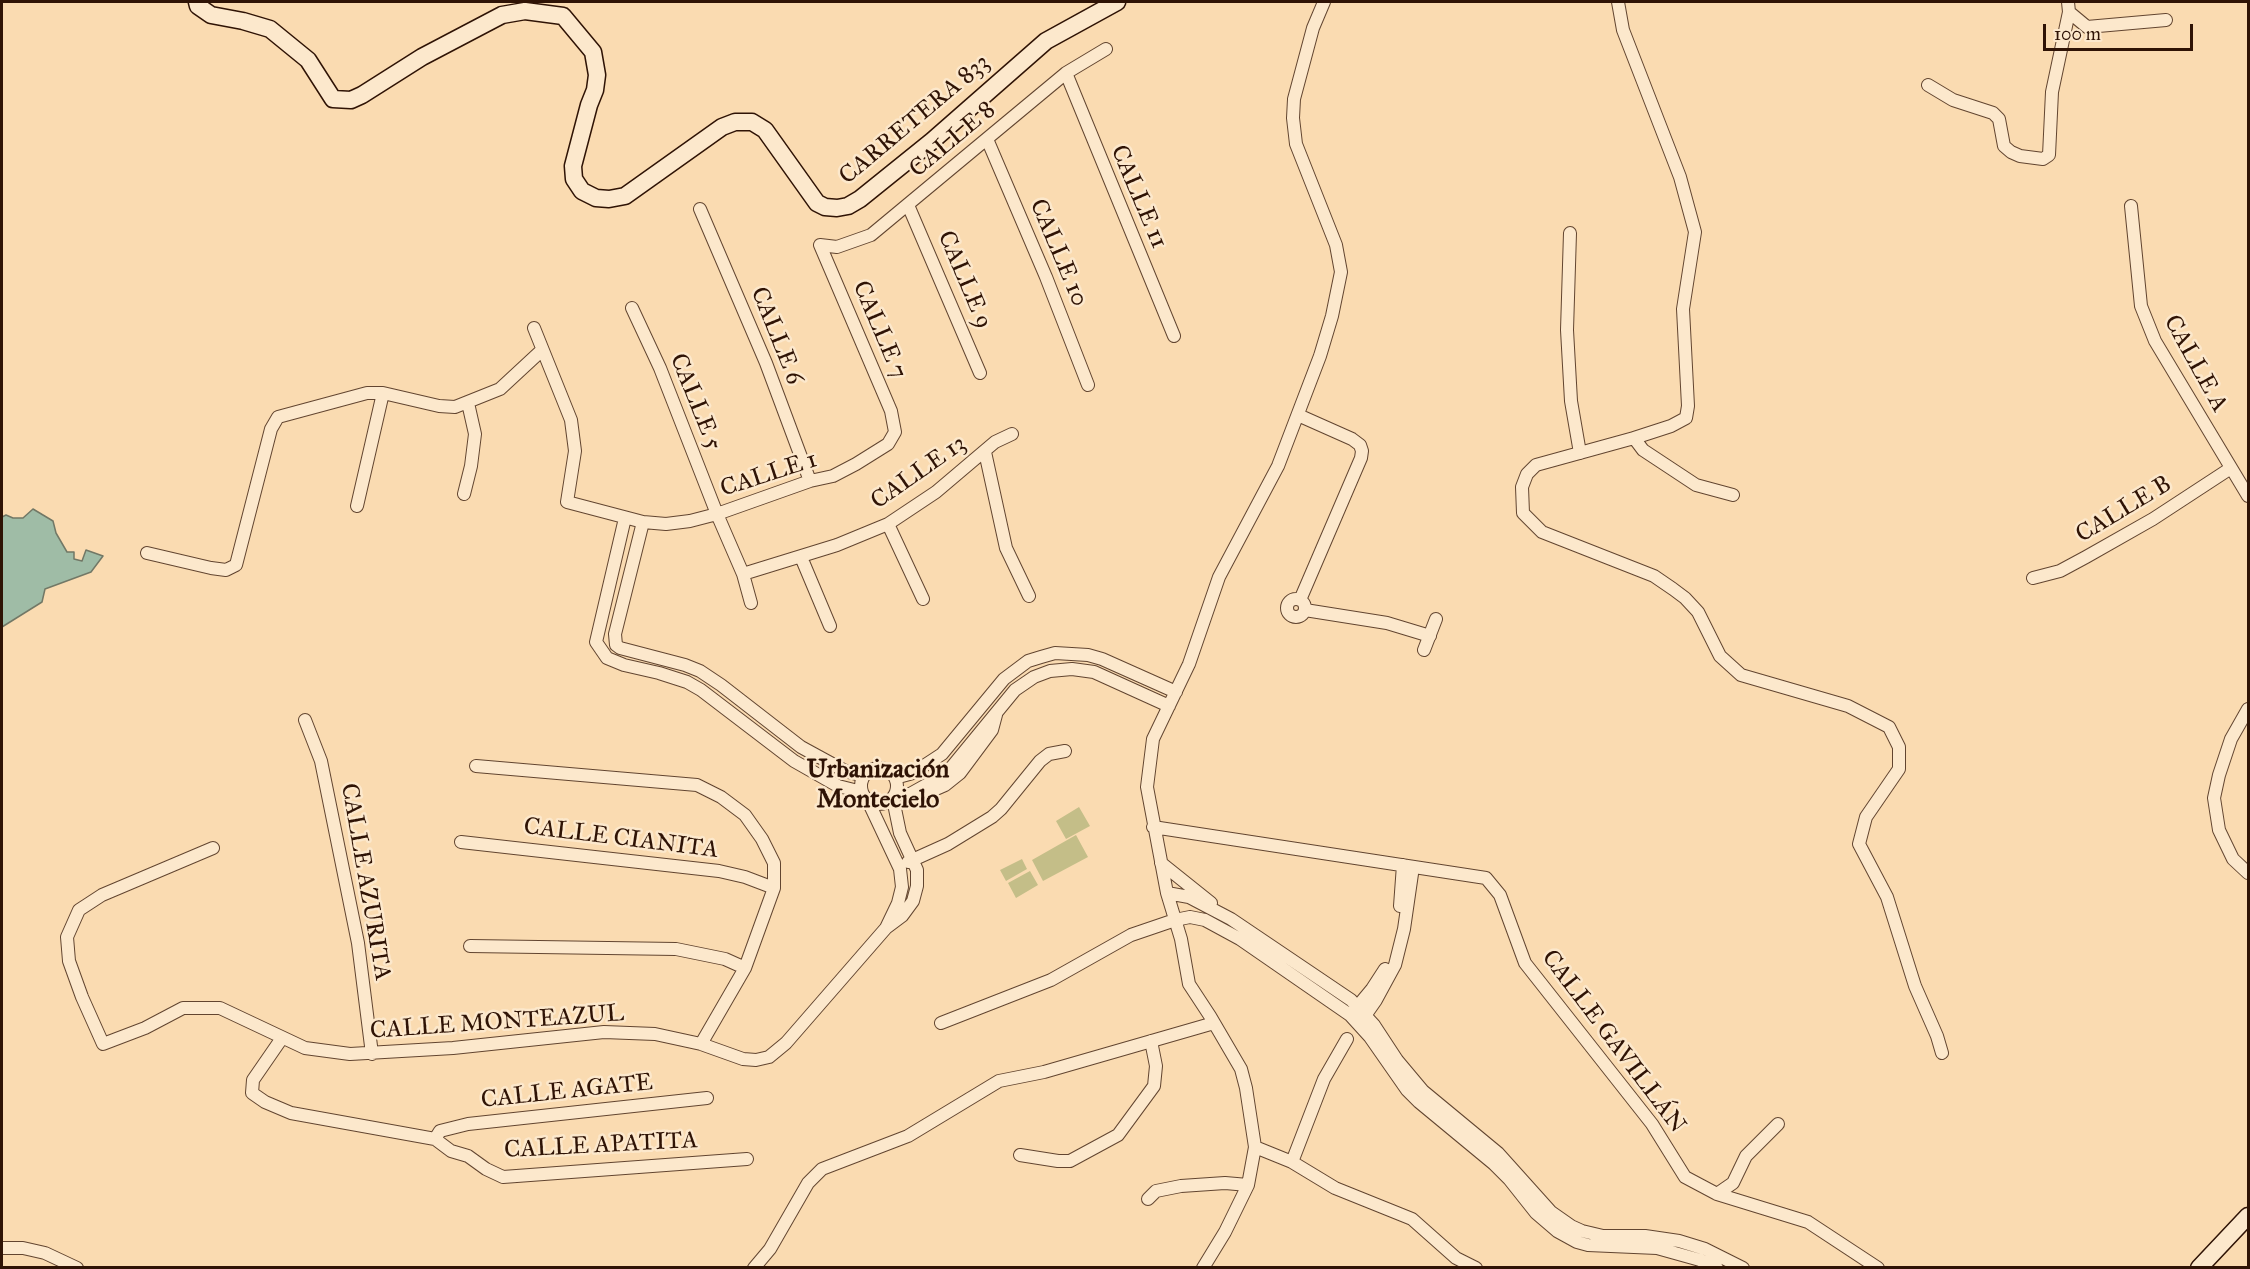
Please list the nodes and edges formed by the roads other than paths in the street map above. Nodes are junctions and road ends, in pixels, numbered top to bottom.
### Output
1 (197, 2) edge
2 (1117, 2) edge
3 (1324, 2) edge
4 (1618, 2) edge
5 (2069, 7) edge
6 (2166, 20) dead end
7 (1106, 49) dead end
8 (1066, 74) junction
9 (1928, 85) dead end
10 (987, 139) junction
11 (908, 205) junction
12 (2131, 206) dead end
13 (700, 209) dead end
14 (1570, 233) dead end
15 (820, 245) joint
16 (632, 308) dead end
17 (534, 328) dead end
18 (1174, 336) dead end
19 (542, 351) junction
20 (980, 373) dead end
21 (1088, 385) dead end
22 (383, 393) junction
23 (468, 403) junction
24 (1299, 415) junction
25 (895, 432) joint
26 (1012, 434) dead end
27 (1634, 438) junction
28 (985, 452) junction
29 (1580, 453) junction
30 (2231, 468) junction
31 (810, 481) junction
32 (464, 494) dead end
33 (1733, 495) dead end
34 (2248, 496) edge
35 (357, 506) dead end
36 (717, 514) junction
37 (625, 518) junction
38 (643, 522) junction
39 (888, 524) junction
40 (147, 553) dead end
41 (801, 557) junction
42 (743, 574) junction
43 (2033, 578) dead end
44 (1029, 596) dead end
45 (923, 599) dead end
46 (751, 603) dead end
47 (1436, 620) dead end
48 (830, 626) dead end
49 (1430, 636) junction
50 (1424, 650) dead end
51 (1176, 692) junction
52 (1169, 706) junction
53 (2248, 709) edge
54 (305, 720) dead end
55 (1065, 752) dead end
56 (476, 766) dead end
57 (864, 776) junction
58 (895, 778) junction
59 (894, 796) junction
60 (865, 797) junction
61 (1153, 827) junction
62 (461, 842) dead end
63 (213, 848) dead end
64 (913, 860) junction
65 (1161, 863) junction
66 (898, 866) junction
67 (1408, 866) junction
68 (2248, 873) edge
69 (774, 888) junction
70 (1169, 899) junction
71 (1175, 920) junction
72 (1228, 924) junction
73 (886, 928) junction
74 (470, 946) dead end
75 (745, 968) junction
76 (1358, 1015) junction
77 (941, 1023) dead end
78 (1214, 1023) junction
79 (282, 1038) junction
80 (1347, 1039) dead end
81 (1150, 1041) junction
82 (700, 1044) junction
83 (1942, 1053) dead end
84 (372, 1054) junction
85 (707, 1098) dead end
86 (1778, 1124) dead end
87 (435, 1138) junction
88 (1255, 1147) junction
89 (1020, 1155) dead end
90 (747, 1159) dead end
91 (1292, 1162) junction
92 (1248, 1185) junction
93 (1717, 1194) junction
94 (1148, 1199) dead end
95 (2248, 1216) edge
96 (2, 1248) edge
97 (1455, 1263) edge
98 (77, 1268) edge
99 (754, 1268) edge
100 (1203, 1268) edge
101 (1476, 1268) edge
102 (1718, 1268) edge
103 (1743, 1268) edge
104 (1878, 1268) edge
105 (2199, 1268) edge

1 - 2 street, CARRETERA 833
3 - 24 street
4 - 27 street
5 - 6 street
5 - 9 street
7 - 8 street, CALLE 8
8 - 10 street, CALLE 8
8 - 18 street, CALLE 11
10 - 11 street, CALLE 8
10 - 21 street, CALLE 10
11 - 15 street, CALLE 8
11 - 20 street, CALLE 9
12 - 30 street, CALLE A
13 - 31 street, CALLE 6
14 - 29 street
15 - 25 street, CALLE 7
16 - 36 street, CALLE 5
17 - 19 street
19 - 23 street
19 - 37 street, CALLE 1
22 - 23 street
22 - 35 street
22 - 40 street
23 - 32 street
24 - 49 street
24 - 51 street
25 - 31 street, CALLE 1
26 - 28 street, CALLE 13
27 - 29 street
27 - 33 street
28 - 39 street, CALLE 13
28 - 44 street
29 - 83 street
30 - 34 street, CALLE A
30 - 43 street, CALLE B
31 - 36 street, CALLE 1
36 - 38 street, CALLE 1
36 - 42 street, CALLE 5
37 - 38 street, CALLE 1
37 - 60 street
38 - 57 street
39 - 41 street, CALLE 13
39 - 45 street
41 - 42 street, CALLE 13
41 - 48 street
42 - 46 street, CALLE 5
47 - 49 street
49 - 50 street
51 - 52 street
51 - 58 street
52 - 59 street
52 - 61 street
53 - 68 street
54 - 84 street, CALLE AZURITA
55 - 64 street
56 - 69 street
57 - 58 street
57 - 60 street
58 - 59 street
59 - 60 street
59 - 64 street, CALLE MONTEAZUL
60 - 66 street, CALLE MONTEAZUL
61 - 65 street
61 - 67 street, CALLE GAVILLÁN
62 - 69 street, CALLE CIANITA
63 - 79 street, CALLE MONTEAZUL
64 - 66 street
64 - 73 street, CALLE MONTEAZUL
65 - 70 street
65 - 72 street
66 - 73 street, CALLE MONTEAZUL
67 - 76 street
67 - 93 street, CALLE GAVILLÁN
69 - 75 street
70 - 71 street
70 - 72 street
71 - 72 street
71 - 77 street
71 - 78 street
72 - 76 street
73 - 82 street, CALLE MONTEAZUL
74 - 75 street
75 - 82 street
76 - 102 street
76 - 103 street
78 - 81 street
78 - 88 street
79 - 84 street, CALLE MONTEAZUL
79 - 87 street, CALLE APATITA
80 - 91 street
81 - 89 street
81 - 99 street
82 - 84 street, CALLE MONTEAZUL
85 - 87 street, CALLE AGATE
86 - 93 street
87 - 90 street, CALLE APATITA
88 - 91 street
88 - 92 street
91 - 97 street
92 - 94 street
92 - 100 street
93 - 104 street, CALLE GAVILLÁN
95 - 105 street
96 - 98 street
97 - 101 street

